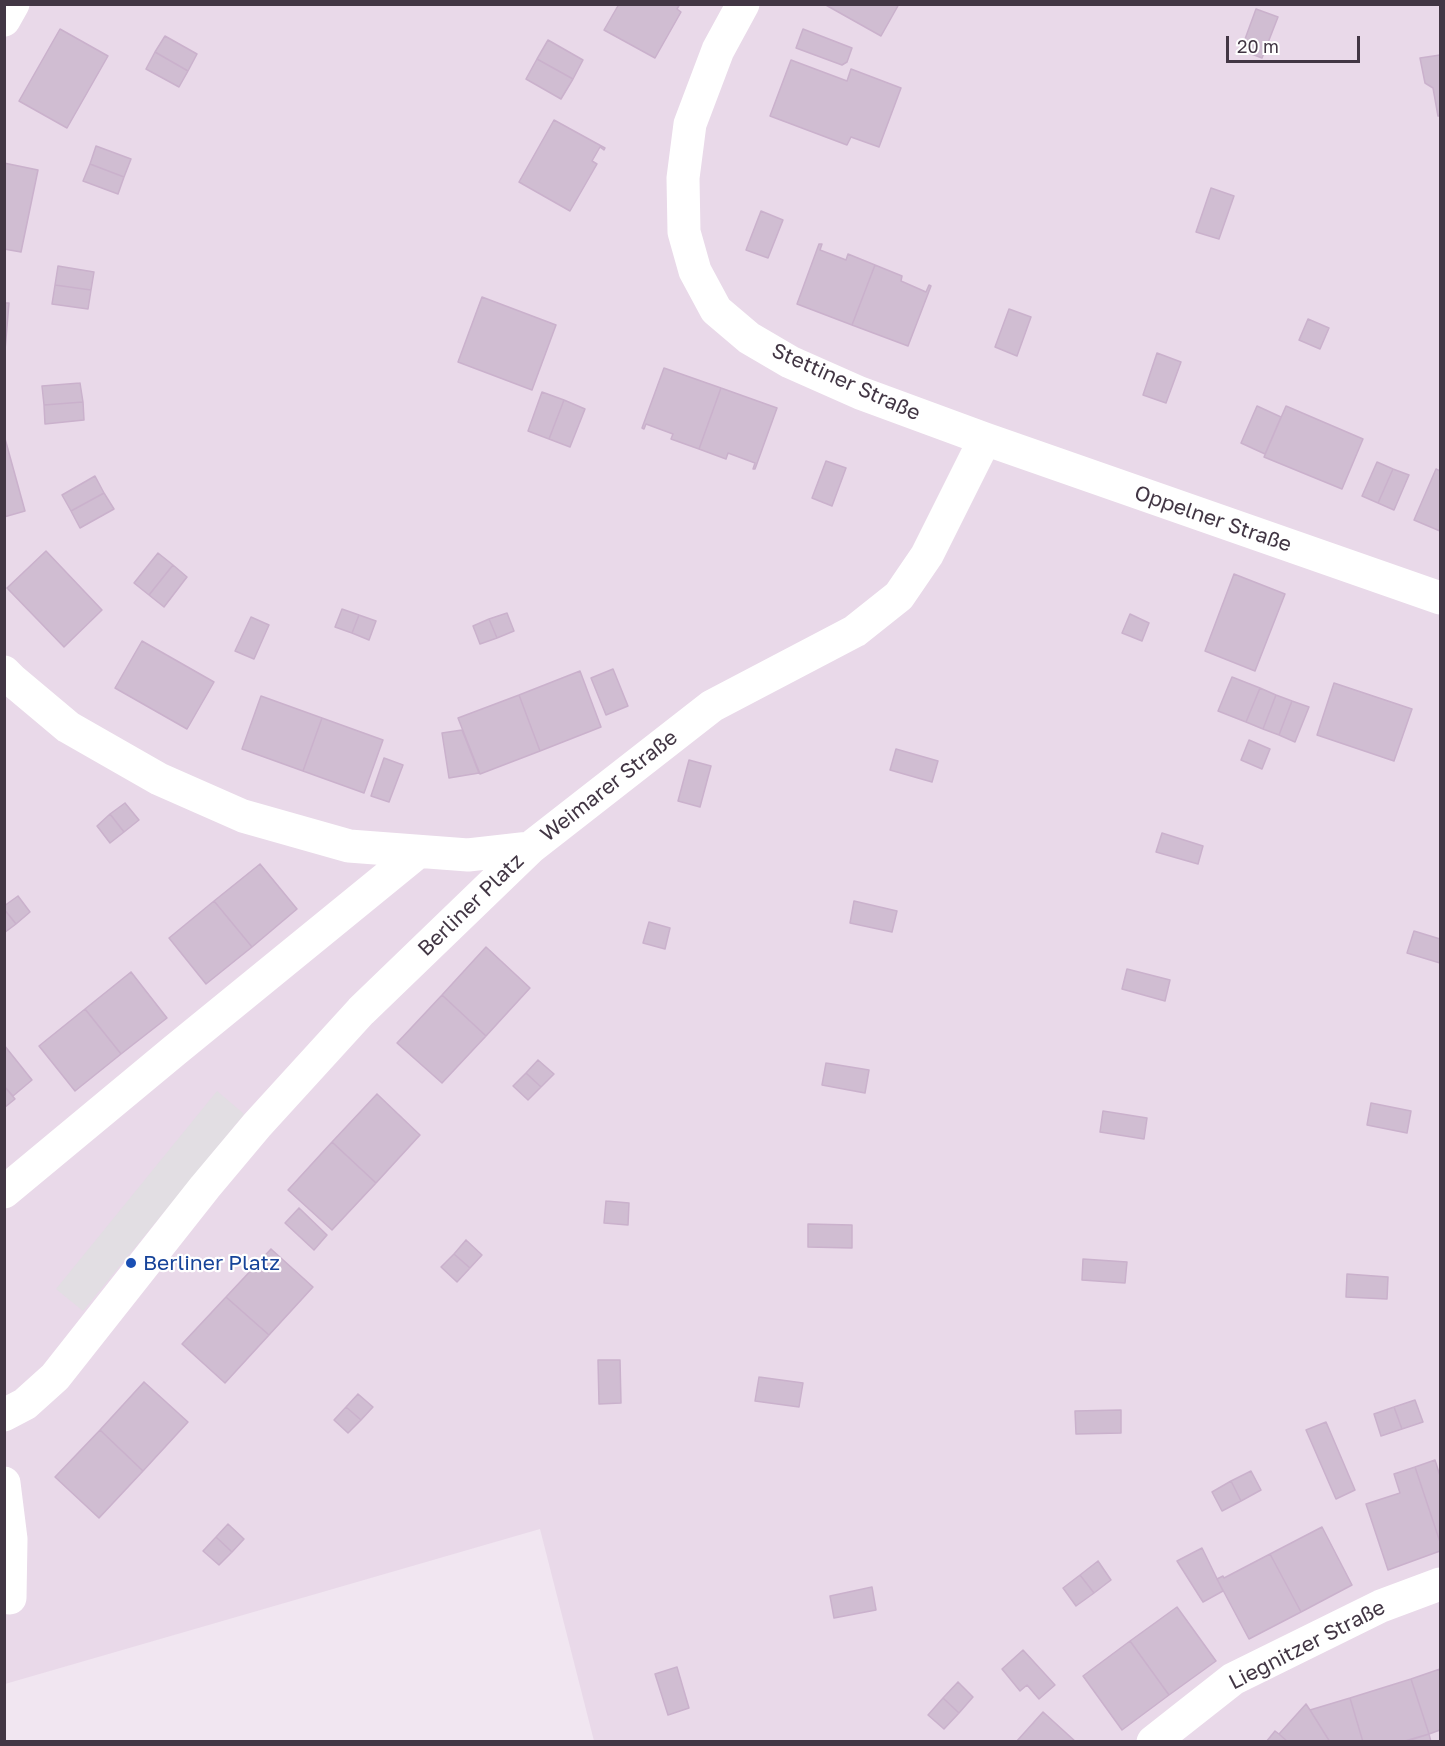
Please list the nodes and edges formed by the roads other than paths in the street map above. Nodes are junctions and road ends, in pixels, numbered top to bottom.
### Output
1 (13, 4) edge
2 (743, 4) edge
3 (4, 20) edge
4 (985, 439) junction
5 (1440, 598) edge
6 (4, 672) edge
7 (530, 848) junction
8 (418, 852) junction
9 (4, 1192) edge
10 (4, 1415) edge
11 (4, 1483) edge
12 (1440, 1584) edge
13 (10, 1598) dead end
14 (1154, 1742) edge

1 - 3 street
2 - 4 street, Stettiner Straße
4 - 5 street, Oppelner Straße
4 - 7 street, Weimarer Straße
6 - 8 street, Weimarer Straße
7 - 8 street, Weimarer Straße
7 - 10 street, Berliner Platz
8 - 9 street
11 - 13 street
12 - 14 street, Liegnitzer Straße

